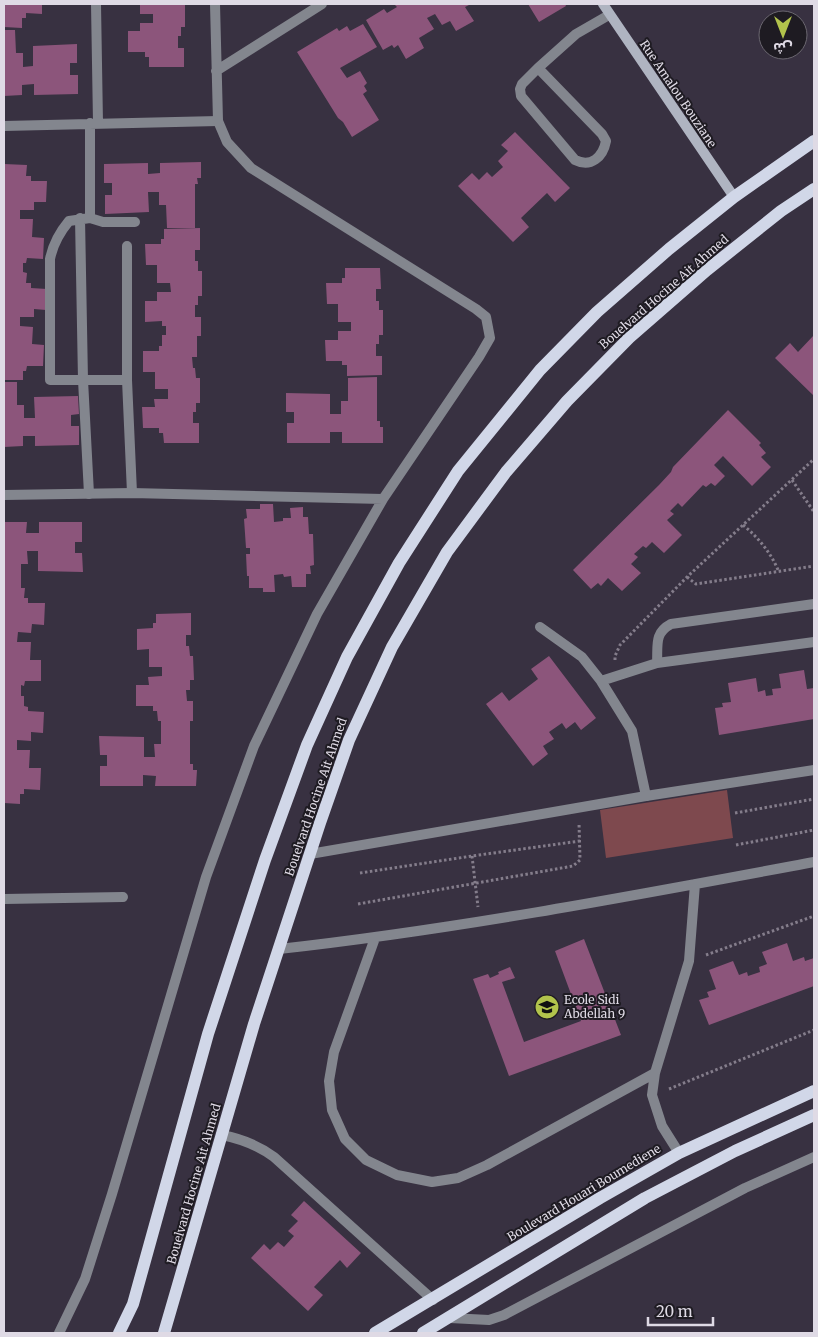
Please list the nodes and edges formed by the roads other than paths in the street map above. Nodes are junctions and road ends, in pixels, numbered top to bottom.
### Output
1 (96, 4) edge
2 (215, 4) edge
3 (322, 4) edge
4 (603, 4) edge
5 (609, 15) junction
6 (538, 68) junction
7 (216, 71) junction
8 (218, 121) junction
9 (94, 123) junction
10 (4, 126) edge
11 (814, 140) edge
12 (814, 189) edge
13 (734, 197) junction
14 (85, 218) junction
15 (135, 222) dead end
16 (127, 246) dead end
17 (83, 380) junction
18 (127, 380) junction
19 (132, 493) junction
20 (89, 494) junction
21 (4, 495) edge
22 (383, 499) junction
23 (814, 604) edge
24 (540, 627) dead end
25 (814, 642) edge
26 (657, 663) junction
27 (601, 681) junction
28 (814, 770) edge
29 (646, 796) junction
30 (310, 854) junction
31 (814, 862) edge
32 (695, 884) junction
33 (123, 897) dead end
34 (4, 899) edge
35 (375, 938) junction
36 (279, 950) junction
37 (655, 1073) junction
38 (814, 1091) edge
39 (814, 1115) edge
40 (222, 1135) junction
41 (679, 1153) junction
42 (814, 1157) edge
43 (433, 1300) junction
44 (450, 1318) junction
45 (59, 1333) edge
46 (119, 1333) edge
47 (164, 1333) edge
48 (375, 1333) edge
49 (423, 1333) edge

1 - 9 street
2 - 7 street
3 - 7 street
4 - 5 street, Rue Amalou Bouziane
5 - 6 street
5 - 13 street, Rue Amalou Bouziane
6 - 6 street
7 - 8 street
8 - 9 street
8 - 22 street
9 - 10 street
9 - 14 street
11 - 13 main road
12 - 30 main road, Bouelvard Hocine Ait Ahmed
13 - 46 main road
14 - 15 street
14 - 17 street
14 - 17 street
16 - 18 street
17 - 18 street
17 - 20 street
18 - 19 street
19 - 20 street
19 - 22 street
20 - 21 street
22 - 45 street
23 - 26 street
24 - 27 street
25 - 26 street
26 - 27 street
27 - 29 street
28 - 29 street
29 - 30 street
30 - 36 main road, Bouelvard Hocine Ait Ahmed
31 - 32 street
32 - 35 street
32 - 37 street
33 - 34 street
35 - 36 street
35 - 37 street
36 - 40 main road, Bouelvard Hocine Ait Ahmed
37 - 41 street
38 - 41 main road, Boulevard Houari Boumediene
39 - 44 main road
40 - 43 street
40 - 47 main road, Bouelvard Hocine Ait Ahmed
41 - 43 main road, Boulevard Houari Boumediene
42 - 44 street
43 - 48 main road, Boulevard Houari Boumediene
44 - 49 main road

